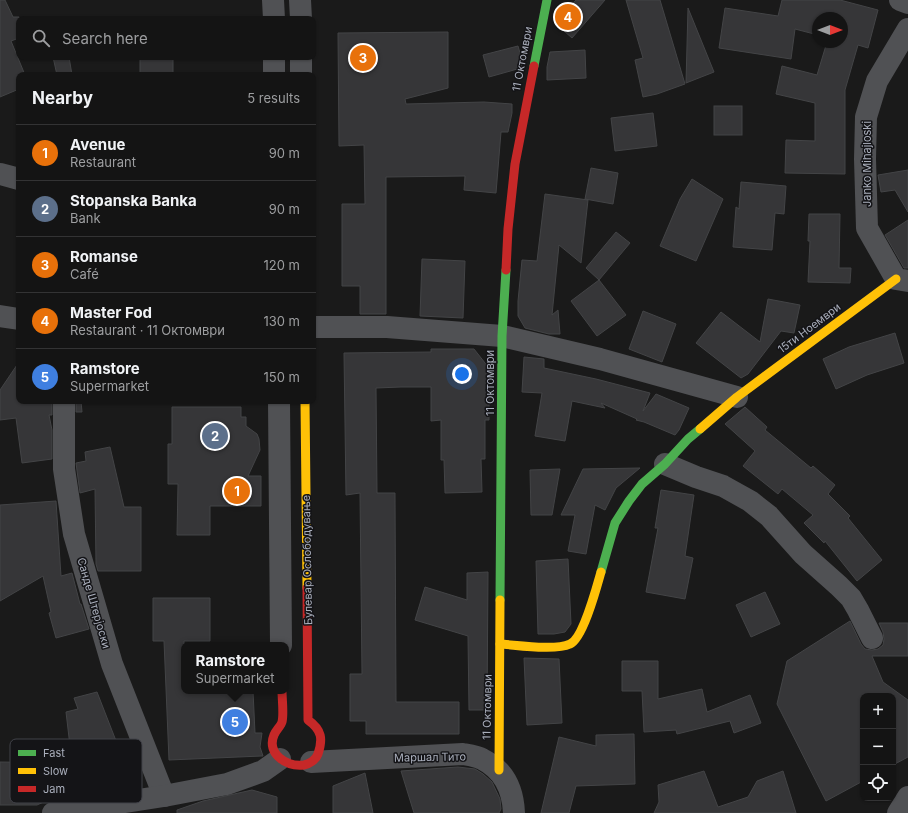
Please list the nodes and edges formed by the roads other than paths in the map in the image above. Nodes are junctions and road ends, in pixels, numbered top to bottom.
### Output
1 (273, 0) edge
2 (300, 0) edge
3 (546, 0) edge
4 (900, 0) edge
5 (908, 3) edge
6 (274, 16) edge
7 (301, 16) edge
8 (908, 29) edge
9 (274, 60) edge
10 (301, 60) edge
11 (274, 72) edge
12 (301, 72) edge
13 (0, 174) edge
14 (16, 178) edge
15 (902, 280) edge
16 (0, 316) edge
17 (16, 319) edge
18 (316, 327) edge
19 (502, 336) junction
20 (737, 397) junction
21 (64, 404) edge
22 (279, 404) edge
23 (305, 404) edge
24 (665, 464) junction
25 (872, 638) dead end
26 (281, 642) edge
27 (500, 644) junction
28 (282, 694) edge
29 (142, 739) edge
30 (142, 740) edge
31 (280, 759) junction
32 (311, 762) junction
33 (499, 770) junction
34 (164, 796) junction
35 (908, 797) edge
36 (142, 799) edge
37 (118, 803) edge
38 (53, 813) edge
39 (514, 813) edge
40 (898, 813) edge

1 - 6 street
2 - 7 street
3 - 19 street, 11 Октомври
4 - 5 street
8 - 15 street, Janko Mihajloski
9 - 11 street
10 - 12 street
13 - 14 street
15 - 20 street, 15ти Ноември
16 - 17 street
18 - 19 street
19 - 20 street
19 - 27 street, 11 Октомври
20 - 24 street, 15ти Ноември
21 - 29 street, Санде Штерјоски
22 - 26 street
23 - 32 street, Булевар Ослободување
24 - 25 street
24 - 27 street, 15ти Ноември
27 - 33 street, 11 Октомври
28 - 31 street
30 - 34 street, Санде Штерјоски
31 - 32 street
31 - 34 street
32 - 33 street, Маршал Тито
33 - 39 street, Маршал Тито
34 - 36 street
35 - 40 street
37 - 38 street

